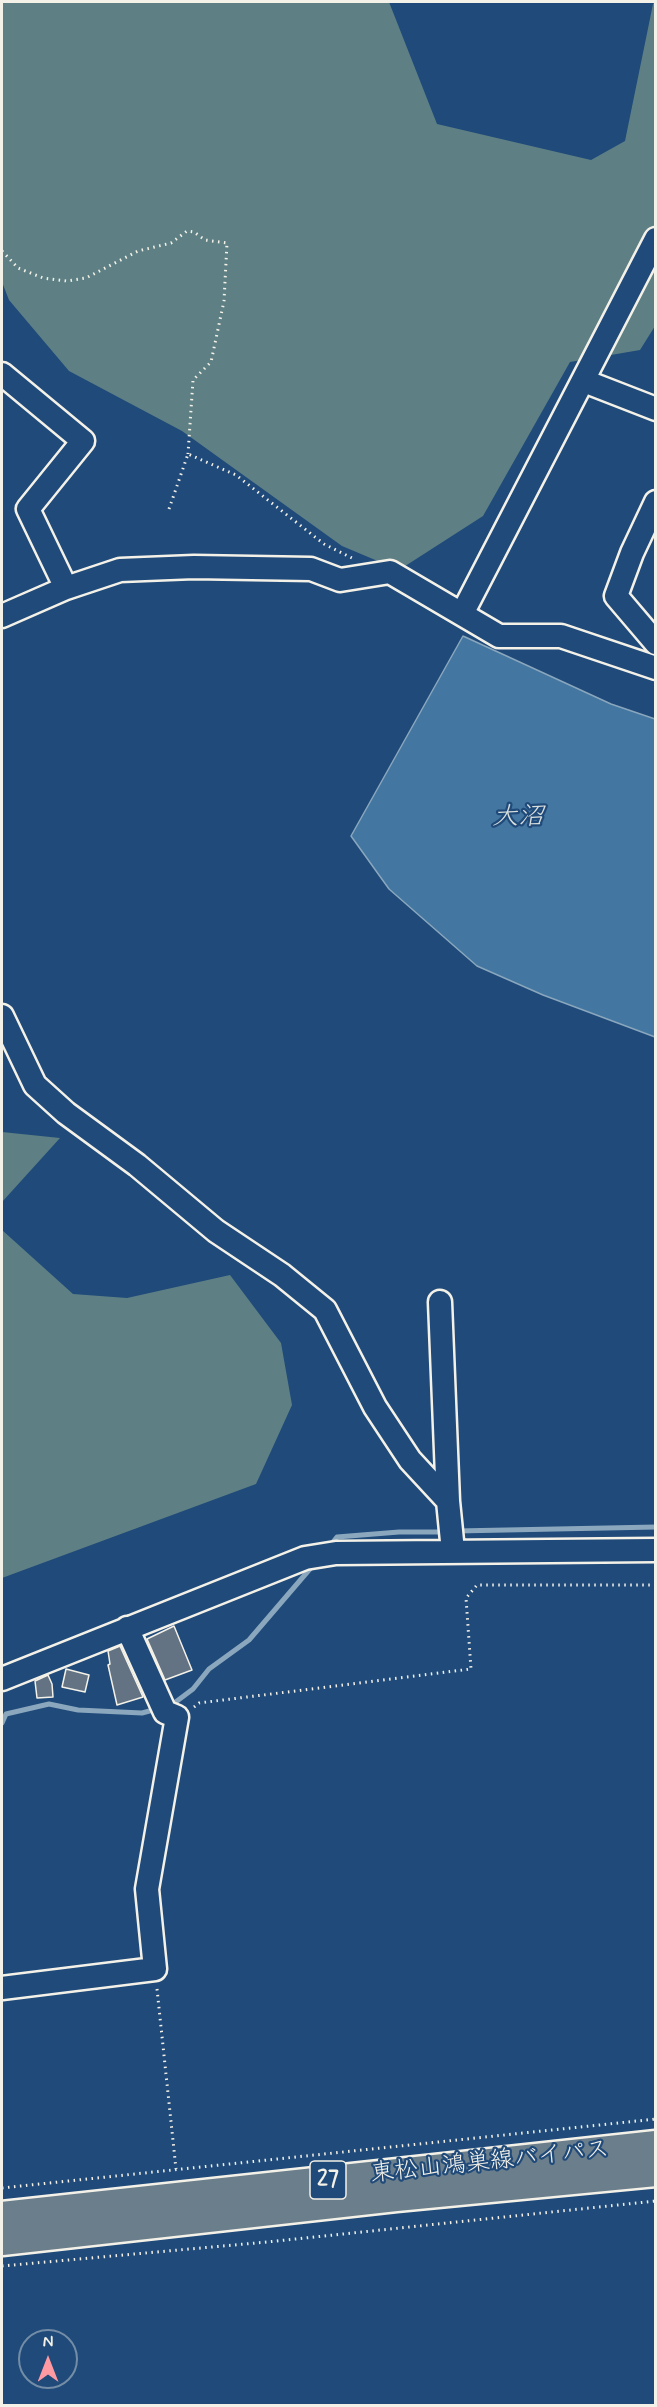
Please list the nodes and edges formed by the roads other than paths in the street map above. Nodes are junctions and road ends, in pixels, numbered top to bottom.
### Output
1 (656, 240) edge
2 (2, 374) edge
3 (584, 381) junction
4 (656, 409) edge
5 (656, 502) edge
6 (66, 588) junction
7 (462, 614) junction
8 (2, 616) edge
9 (656, 643) edge
10 (656, 668) edge
11 (2, 1016) edge
12 (440, 1302) dead end
13 (448, 1502) junction
14 (656, 1550) edge
15 (453, 1551) junction
16 (127, 1628) junction
17 (2, 1678) edge
18 (2, 1988) edge
19 (656, 2145) edge
20 (656, 2172) edge
21 (2, 2216) edge
22 (2, 2241) edge

1 - 3 street
2 - 6 street
3 - 4 street
3 - 7 street
5 - 9 street
6 - 7 street
6 - 8 street
7 - 10 street
11 - 13 street
12 - 13 street
13 - 15 street
14 - 15 street
15 - 16 street
16 - 17 street
16 - 18 street
19 - 21 main road, 東松山鴻巣線バイパス / 27
20 - 22 main road, 東松山鴻巣線バイパス / 27

